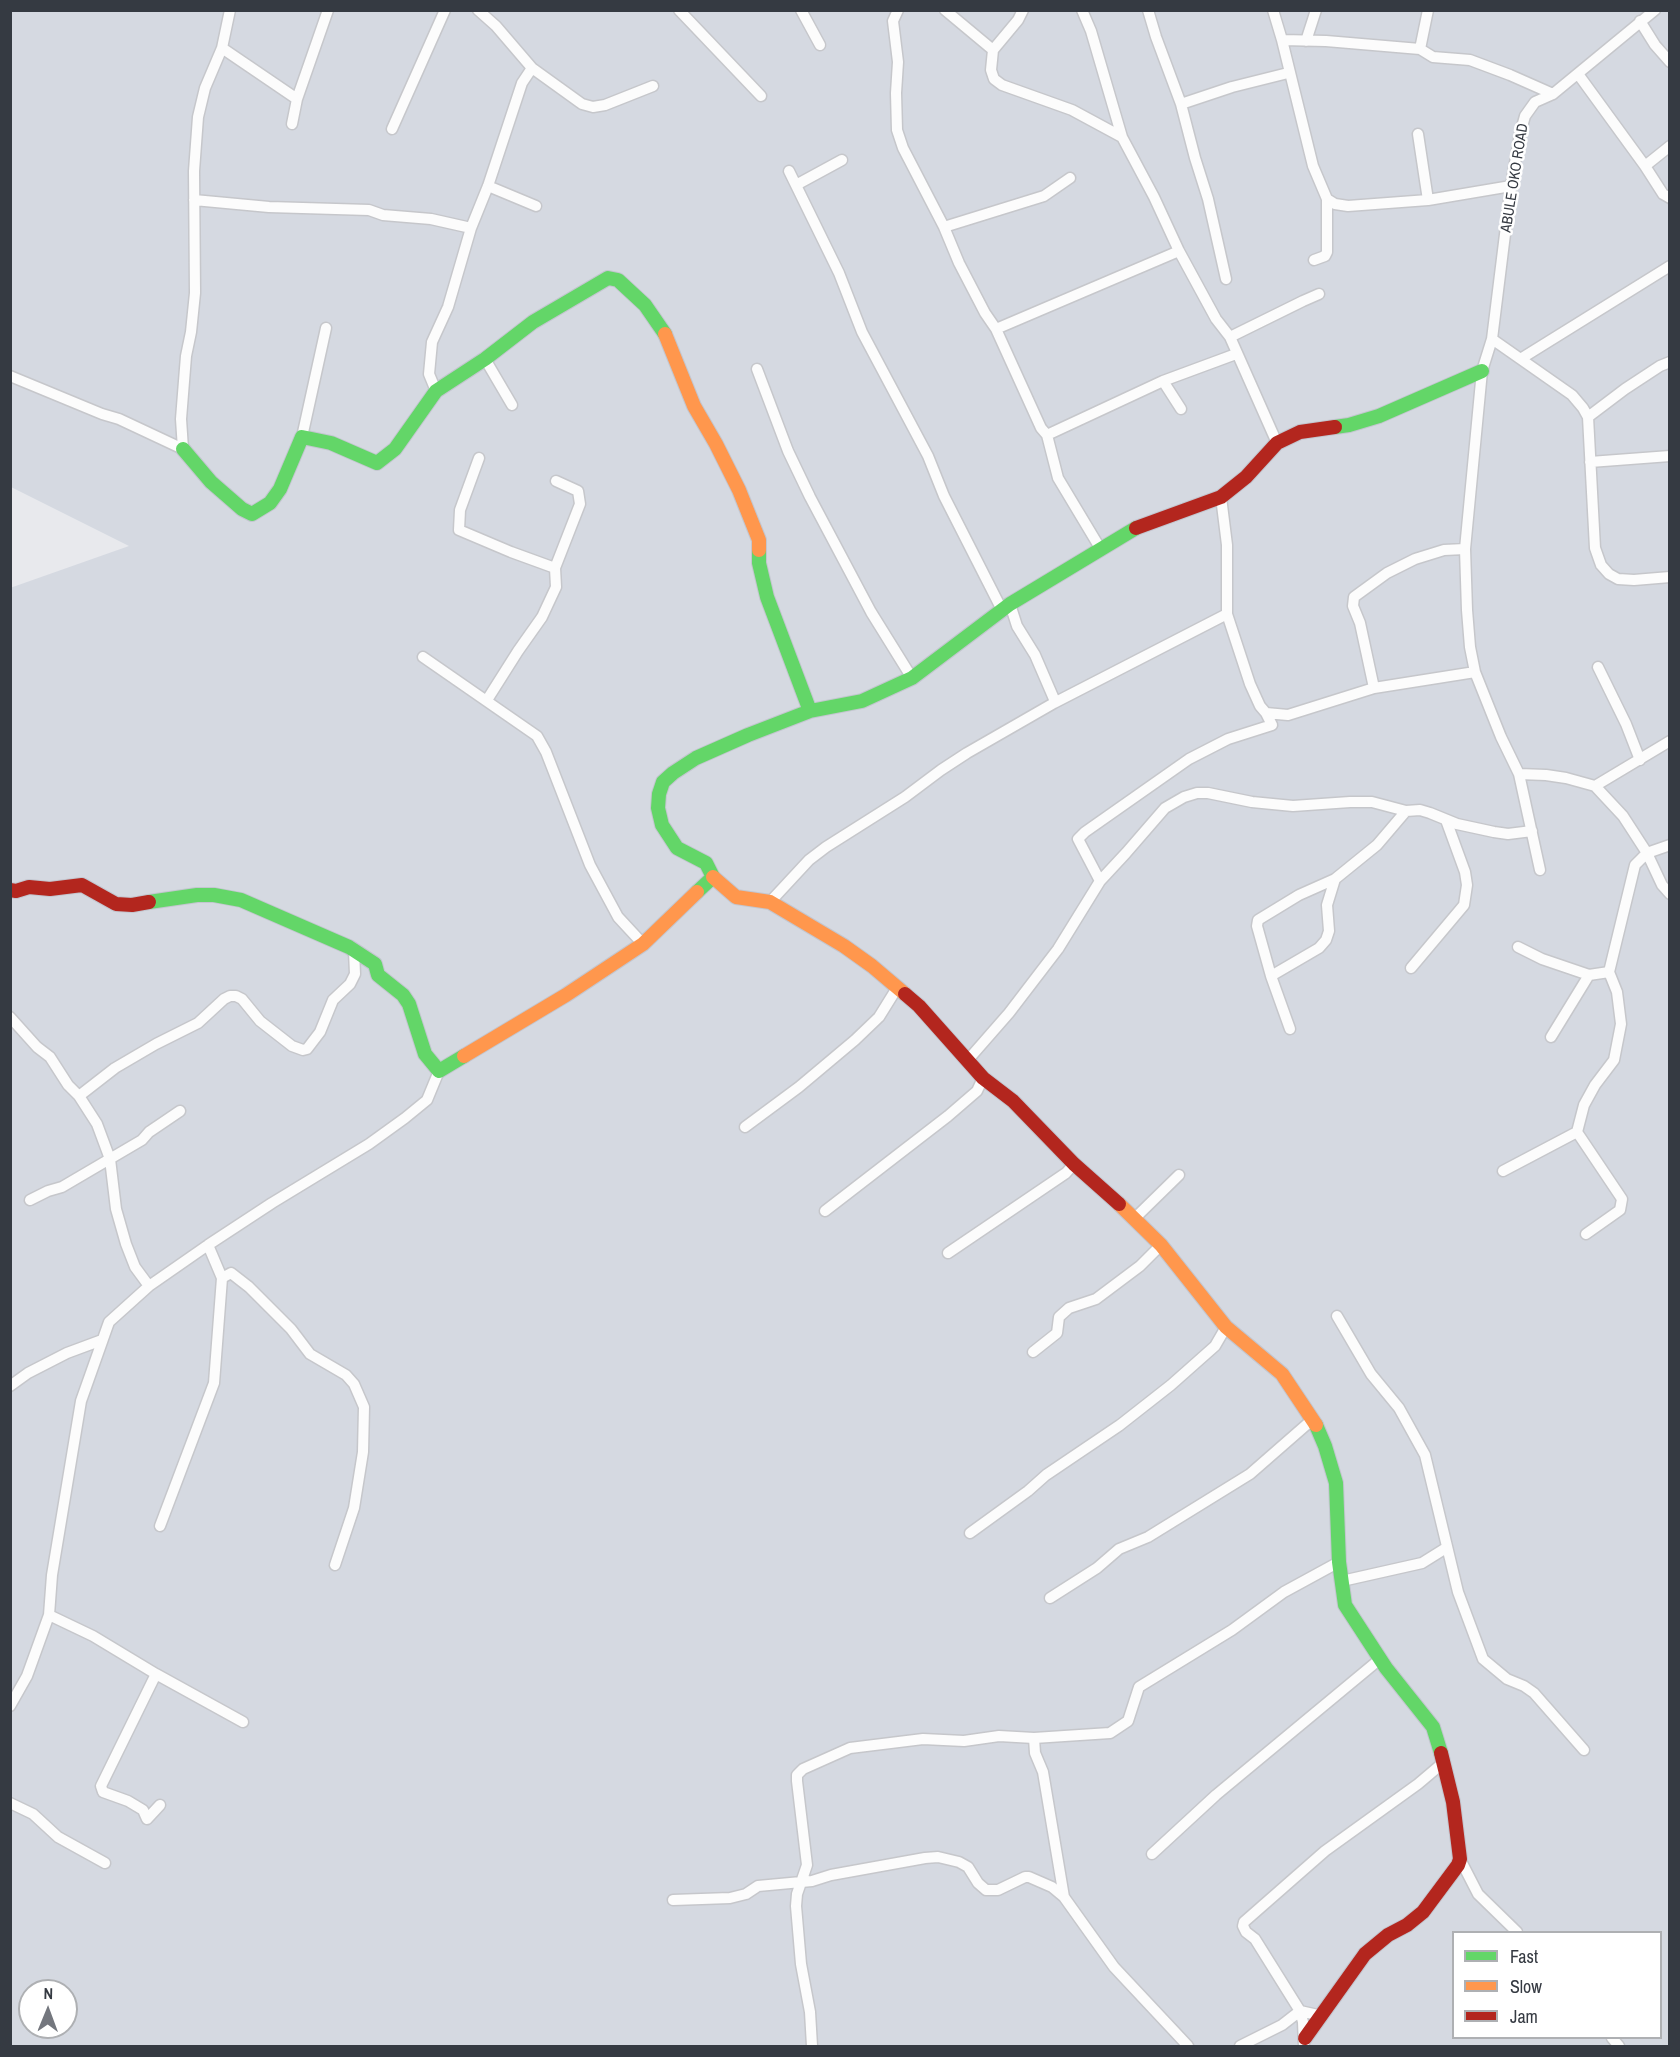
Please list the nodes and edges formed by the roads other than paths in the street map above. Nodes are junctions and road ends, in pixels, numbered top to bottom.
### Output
1 (230, 10) edge
2 (328, 10) edge
3 (445, 10) edge
4 (478, 10) edge
5 (679, 10) edge
6 (801, 10) edge
7 (898, 10) edge
8 (945, 10) edge
9 (1023, 10) edge
10 (1082, 10) edge
11 (1148, 10) edge
12 (1273, 10) edge
13 (1317, 10) edge
14 (1428, 10) edge
15 (1655, 10) edge
16 (1636, 20) edge
17 (1282, 40) junction
18 (1306, 40) junction
19 (820, 45) dead end
20 (222, 48) junction
21 (1420, 49) junction
22 (993, 50) junction
23 (1670, 62) edge
24 (532, 68) junction
25 (1288, 73) junction
26 (1578, 74) junction
27 (653, 86) dead end
28 (1553, 94) junction
29 (761, 96) dead end
30 (297, 99) junction
31 (1181, 104) junction
32 (292, 124) dead end
33 (392, 129) dead end
34 (1418, 134) dead end
35 (1122, 137) junction
36 (1670, 146) edge
37 (842, 160) dead end
38 (1645, 166) junction
39 (789, 171) dead end
40 (1070, 178) dead end
41 (796, 185) junction
42 (488, 186) junction
43 (1511, 186) junction
44 (1670, 198) edge
45 (1327, 199) junction
46 (194, 200) junction
47 (1428, 200) junction
48 (536, 206) dead end
49 (944, 227) junction
50 (471, 228) junction
51 (1179, 251) junction
52 (1314, 260) dead end
53 (1670, 266) edge
54 (1226, 279) dead end
55 (1319, 294) dead end
56 (326, 328) dead end
57 (996, 329) junction
58 (1230, 337) junction
59 (1492, 339) junction
60 (1236, 354) junction
61 (1522, 358) junction
62 (485, 359) junction
63 (1670, 362) edge
64 (758, 369) dead end
65 (1482, 371) junction
66 (10, 376) edge
67 (1163, 381) junction
68 (436, 391) junction
69 (512, 405) dead end
70 (1181, 409) dead end
71 (1588, 417) junction
72 (1047, 435) junction
73 (302, 437) junction
74 (1277, 442) junction
75 (183, 449) junction
76 (1670, 456) edge
77 (479, 458) dead end
78 (1590, 462) junction
79 (556, 481) dead end
80 (1221, 497) junction
81 (1100, 548) junction
82 (1465, 549) junction
83 (555, 568) junction
84 (1670, 577) edge
85 (1006, 607) junction
86 (1227, 614) junction
87 (423, 657) dead end
88 (1598, 667) dead end
89 (1475, 672) junction
90 (912, 678) junction
91 (1374, 688) junction
92 (487, 700) junction
93 (1054, 704) junction
94 (810, 711) junction
95 (1266, 713) junction
96 (1670, 741) edge
97 (1640, 760) junction
98 (1520, 774) junction
99 (1595, 786) junction
100 (1406, 811) junction
101 (1446, 820) junction
102 (1532, 831) junction
103 (1670, 845) edge
104 (1647, 853) junction
105 (1539, 870) dead end
106 (713, 878) junction
107 (1335, 879) junction
108 (1100, 881) junction
109 (10, 890) edge
110 (1670, 894) edge
111 (770, 902) junction
112 (643, 944) junction
113 (1518, 947) dead end
114 (354, 951) junction
115 (1411, 968) dead end
116 (1609, 972) junction
117 (1588, 975) junction
118 (1271, 976) junction
119 (897, 988) junction
120 (10, 1017) edge
121 (1290, 1029) dead end
122 (1551, 1037) dead end
123 (967, 1061) junction
124 (439, 1071) junction
125 (983, 1078) junction
126 (79, 1096) junction
127 (180, 1111) dead end
128 (745, 1127) dead end
129 (1577, 1132) junction
130 (110, 1159) junction
131 (1074, 1164) junction
132 (1503, 1171) dead end
133 (1179, 1175) dead end
134 (30, 1200) dead end
135 (825, 1211) dead end
136 (1135, 1218) junction
137 (1586, 1234) dead end
138 (208, 1245) junction
139 (1161, 1245) junction
140 (948, 1253) dead end
141 (222, 1278) junction
142 (149, 1286) junction
143 (1337, 1316) dead end
144 (1226, 1327) junction
145 (102, 1340) junction
146 (1033, 1352) dead end
147 (10, 1386) edge
148 (1313, 1419) junction
149 (160, 1526) dead end
150 (970, 1533) dead end
151 (1446, 1548) junction
152 (1339, 1562) junction
153 (335, 1565) dead end
154 (1342, 1581) junction
155 (1050, 1598) dead end
156 (49, 1615) junction
157 (1380, 1659) junction
158 (156, 1674) junction
159 (10, 1706) edge
160 (243, 1722) dead end
161 (1034, 1738) junction
162 (1584, 1750) dead end
163 (1444, 1762) junction
164 (10, 1803) edge
165 (160, 1805) dead end
166 (1152, 1854) dead end
167 (1460, 1859) junction
168 (105, 1863) dead end
169 (802, 1881) junction
170 (1064, 1897) junction
171 (673, 1900) dead end
172 (1516, 1931) edge
173 (1300, 2011) junction
174 (1322, 2016) junction
175 (1304, 2042) edge
176 (812, 2046) edge
177 (1188, 2046) edge
178 (1240, 2046) edge

1 - 20 street
2 - 30 street
3 - 33 street
4 - 24 street
5 - 29 street
6 - 19 street
7 - 49 street
8 - 22 street
9 - 22 street
10 - 35 street
11 - 31 street
12 - 17 street
13 - 18 street
14 - 21 street
15 - 16 street, ABULE OKO ROAD
16 - 23 street
16 - 26 street, ABULE OKO ROAD
17 - 18 street
17 - 25 street
18 - 21 street
20 - 30 street
20 - 46 street
21 - 28 street
22 - 35 street
24 - 27 street
24 - 42 street
25 - 31 street
25 - 45 street
26 - 28 street, ABULE OKO ROAD
26 - 38 street
28 - 43 street, ABULE OKO ROAD
30 - 32 street
31 - 54 street
34 - 47 street
35 - 51 street
36 - 38 street
37 - 41 street
38 - 44 street
39 - 41 street
40 - 49 street
41 - 85 street
42 - 48 street
42 - 50 street
43 - 47 street
43 - 59 street, ABULE OKO ROAD
45 - 47 street
45 - 52 street
46 - 50 street
46 - 75 street
49 - 57 street
50 - 68 street
51 - 57 street
51 - 58 street
53 - 61 street
55 - 58 street
56 - 73 street
57 - 72 street
58 - 60 street
59 - 61 street
59 - 65 street, ABULE OKO ROAD
60 - 67 street
60 - 74 street
61 - 71 street
62 - 68 street
62 - 69 street
62 - 94 street
63 - 71 street
64 - 90 street
65 - 74 street
65 - 82 street, ABULE OKO ROAD
66 - 75 street
67 - 70 street
67 - 72 street
68 - 73 street
71 - 78 street
72 - 81 street
73 - 75 street
74 - 80 street
76 - 78 street
77 - 83 street
78 - 84 street
79 - 83 street
80 - 81 street
80 - 86 street
81 - 85 street
82 - 89 street, ABULE OKO ROAD
82 - 91 street
83 - 92 street
85 - 90 street
85 - 93 street
86 - 93 street
86 - 95 street
87 - 92 street
88 - 97 street
89 - 91 street
89 - 98 street, ABULE OKO ROAD
90 - 94 street
91 - 95 street
92 - 112 street
93 - 111 street
94 - 106 street
95 - 108 street
96 - 97 street
97 - 99 street
98 - 99 street
98 - 102 street, ABULE OKO ROAD
99 - 104 street
100 - 101 street
100 - 107 street
100 - 108 street
101 - 102 street
101 - 115 street
102 - 105 street, ABULE OKO ROAD
103 - 104 street
104 - 110 street
104 - 116 street
106 - 111 street
106 - 112 street
107 - 118 street
107 - 118 street
108 - 123 street
109 - 114 street
111 - 119 street
112 - 124 street
113 - 117 street
114 - 124 street
114 - 126 street
116 - 117 street
116 - 129 street
117 - 122 street
118 - 121 street
119 - 123 street
119 - 128 street
120 - 126 street
123 - 125 street
124 - 138 street
125 - 131 street
125 - 135 street
126 - 130 street
127 - 130 street
129 - 132 street
129 - 137 street
130 - 134 street
130 - 142 street
131 - 136 street
131 - 140 street
133 - 136 street
136 - 139 street
138 - 141 street
138 - 142 street
139 - 144 street
139 - 146 street
141 - 149 street
141 - 153 street
142 - 145 street
143 - 151 street
144 - 148 street
144 - 150 street
145 - 147 street
145 - 156 street
148 - 152 street
148 - 155 street
151 - 154 street
151 - 162 street
152 - 154 street
152 - 161 street
154 - 157 street
156 - 158 street
156 - 159 street
157 - 163 street
157 - 166 street
158 - 160 street
158 - 165 street
161 - 169 street
161 - 170 street
163 - 167 street
163 - 173 street
164 - 168 street
167 - 172 street
167 - 174 street
169 - 170 street
169 - 171 street
169 - 176 street
170 - 177 street
173 - 174 street
173 - 175 street
173 - 178 street
174 - 175 street

